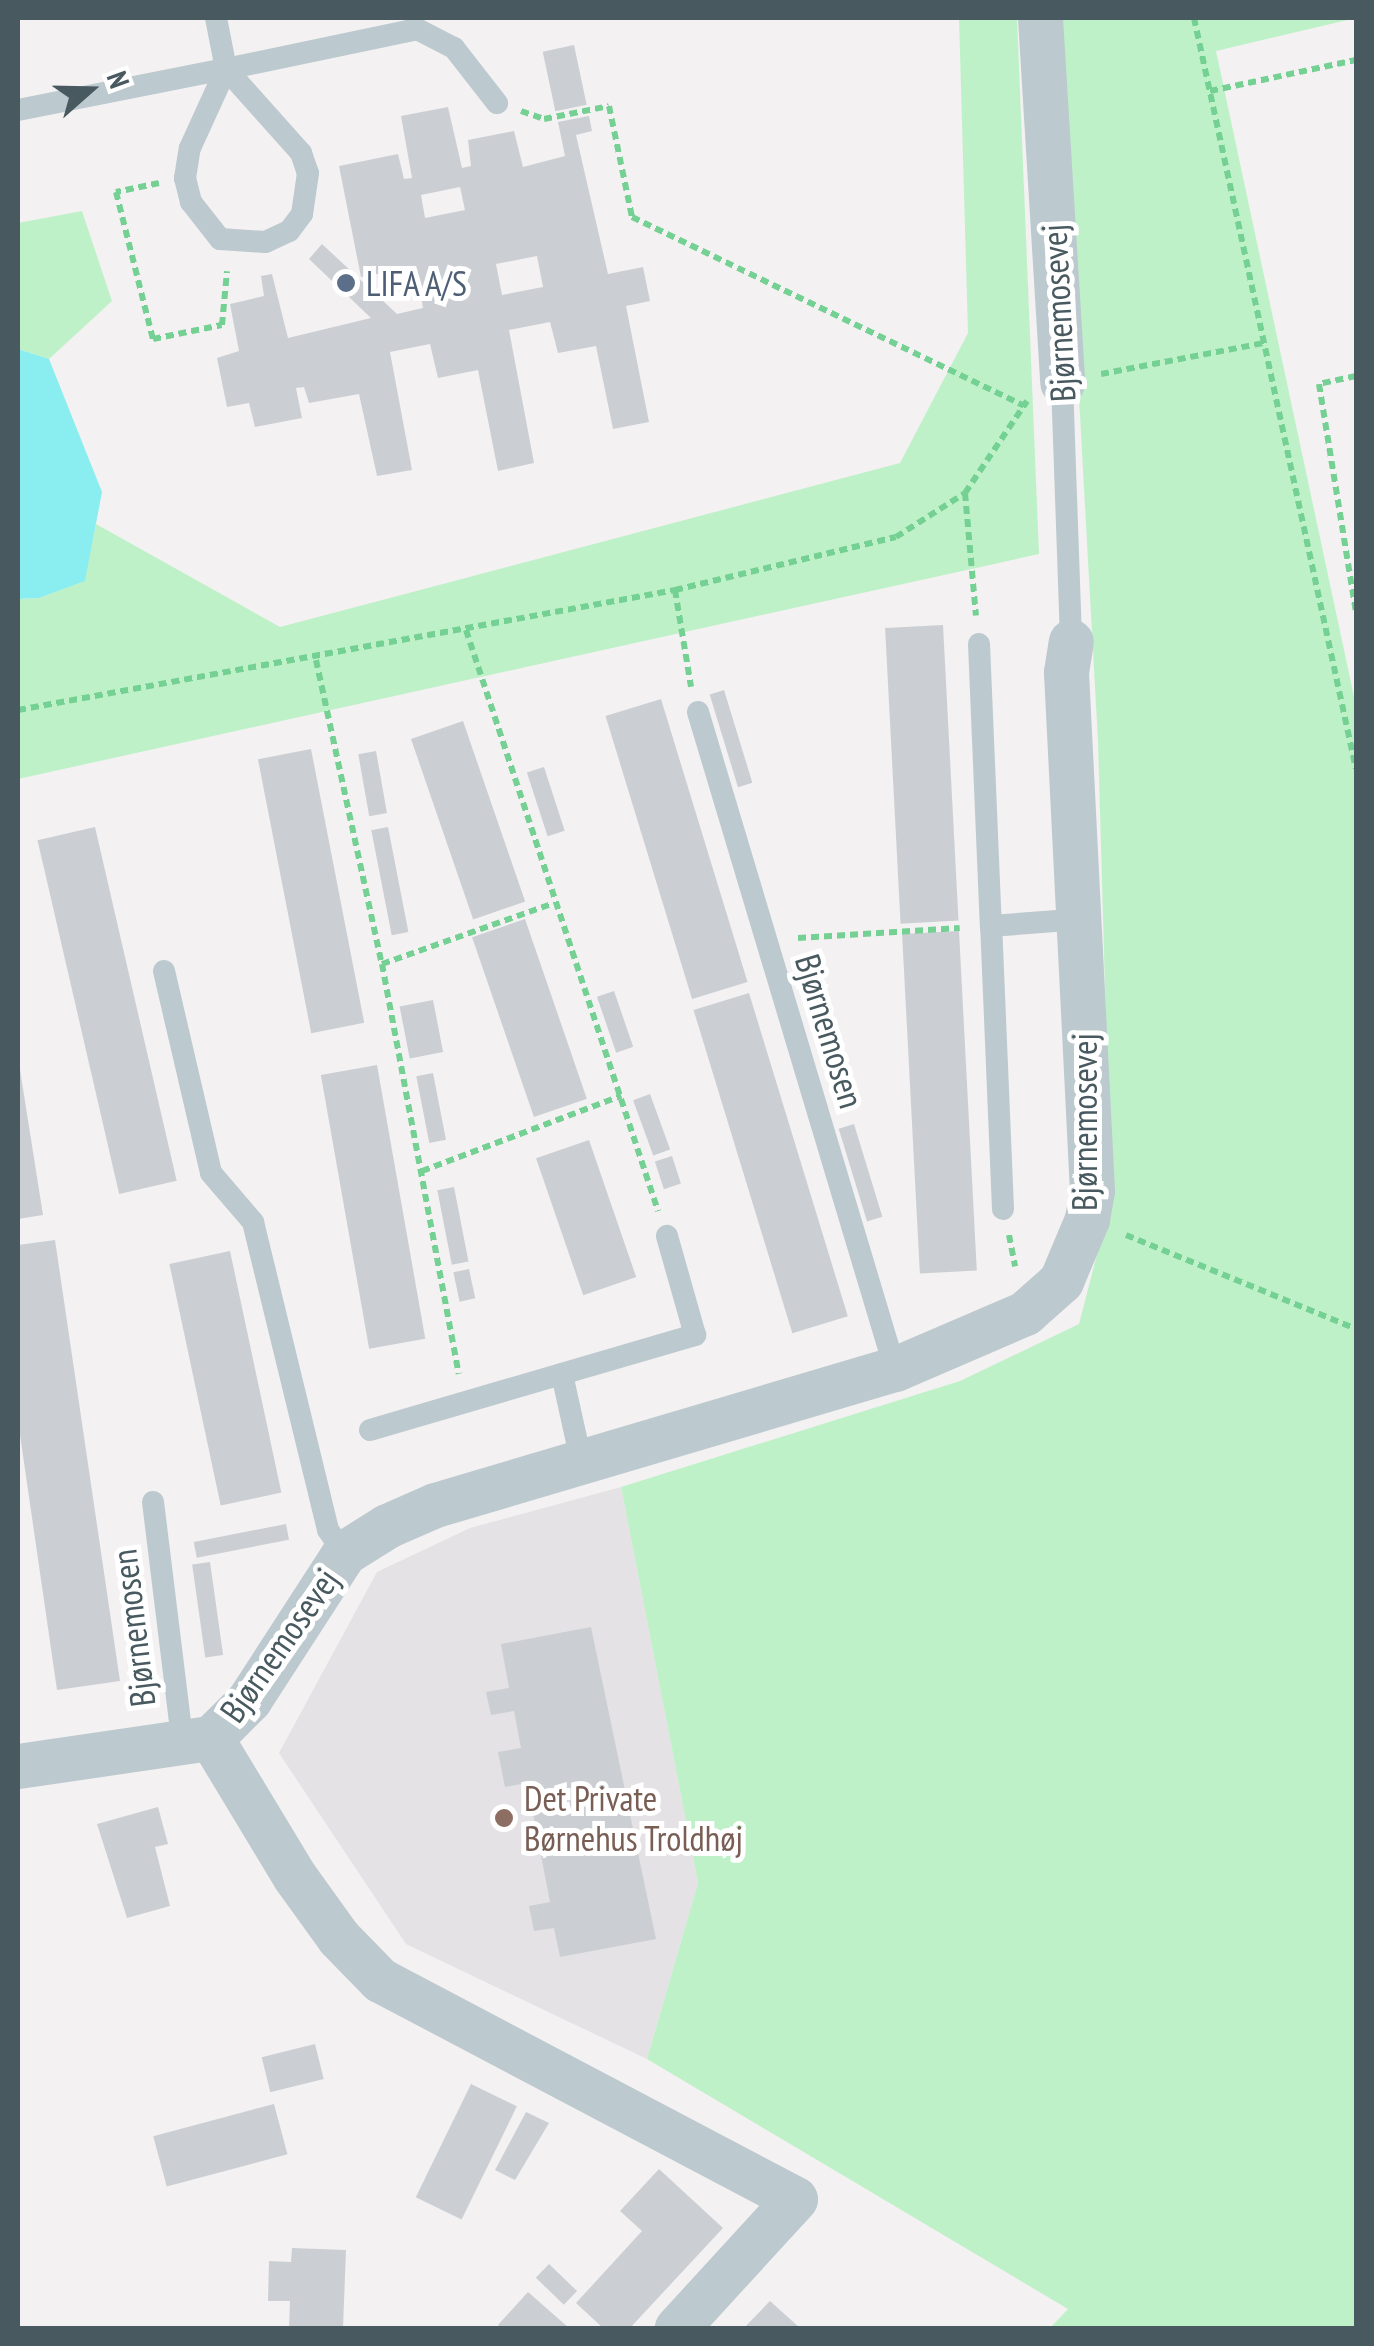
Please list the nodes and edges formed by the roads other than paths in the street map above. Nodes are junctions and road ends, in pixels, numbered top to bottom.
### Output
1 (216, 18) edge
2 (1040, 18) edge
3 (226, 68) junction
4 (498, 103) road end
5 (18, 110) edge
6 (1062, 382) joint
7 (1070, 642) joint
8 (979, 644) road end
9 (698, 712) road end
10 (1080, 919) junction
11 (991, 926) junction
12 (164, 970) dead end
13 (1003, 1209) road end
14 (666, 1236) road end
15 (895, 1369) junction
16 (562, 1374) junction
17 (370, 1430) dead end
18 (582, 1465) junction
19 (154, 1502) dead end
20 (344, 1553) junction
21 (197, 1742) junction
22 (18, 1766) edge
23 (678, 2328) edge

1 - 3 lane
2 - 6 street, Bjørnemosevej
3 - 3 lane
3 - 4 lane
3 - 5 lane
6 - 7 lane, Bjørnemosevej
7 - 10 street, Bjørnemosevej
8 - 11 lane
9 - 15 lane, Bjørnemosen
10 - 11 lane
10 - 15 street, Bjørnemosevej
11 - 13 lane
12 - 20 lane
14 - 16 lane
15 - 18 street, Bjørnemosevej
16 - 17 lane
16 - 18 lane
18 - 20 street, Bjørnemosevej
19 - 21 lane, Bjørnemosen
20 - 21 street, Bjørnemosevej
21 - 22 street, Bjørnemosevej
21 - 23 street, Bjørnemosevej

